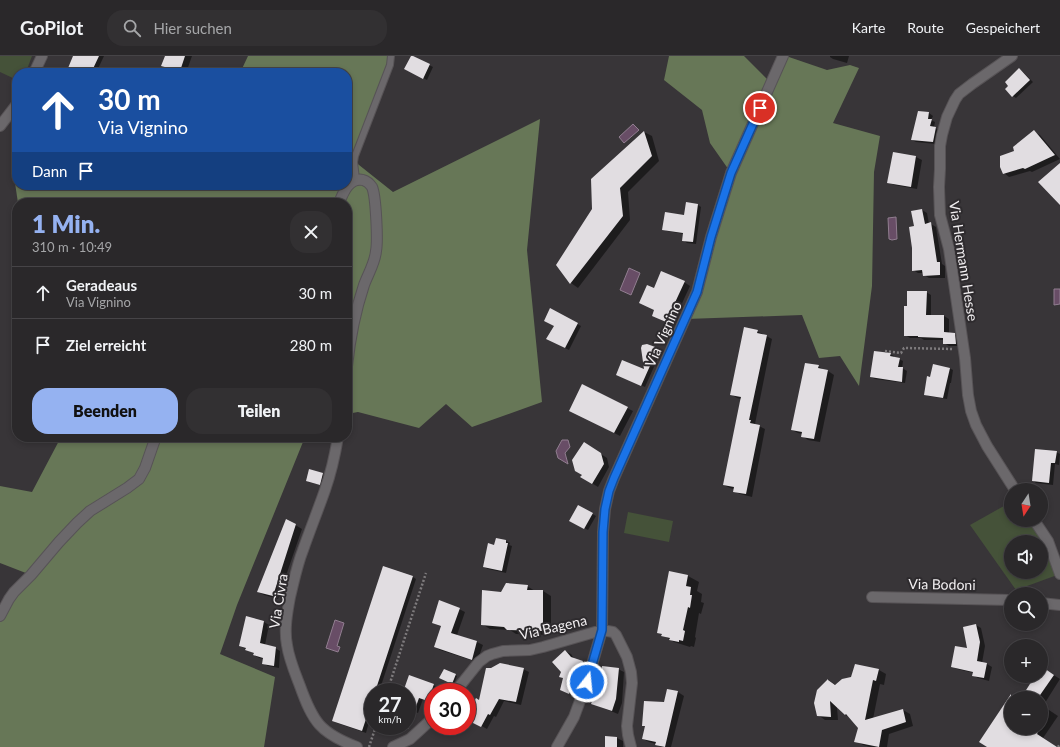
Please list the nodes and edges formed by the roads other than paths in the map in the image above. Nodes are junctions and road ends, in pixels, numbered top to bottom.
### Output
1 (42, 56) edge
2 (391, 56) edge
3 (783, 56) edge
4 (1012, 56) edge
5 (36, 68) edge
6 (12, 110) edge
7 (0, 126) edge
8 (356, 180) junction
9 (352, 181) edge
10 (352, 326) edge
11 (154, 442) edge
12 (337, 442) edge
13 (1011, 483) edge
14 (1039, 527) edge
15 (1060, 574) edge
16 (872, 597) dead end
17 (1004, 600) edge
18 (1048, 604) edge
19 (1060, 605) edge
20 (0, 616) edge
21 (602, 630) junction
22 (462, 683) edge
23 (424, 726) edge
24 (357, 747) edge
25 (393, 747) edge
26 (557, 747) edge
27 (631, 747) edge

1 - 5 street
2 - 8 lane
3 - 21 street, Via Vignino
4 - 13 street, Via Hermann Hesse
6 - 7 street
8 - 9 street
8 - 10 street
11 - 20 street
12 - 24 street, Via Civra
14 - 15 street
16 - 17 street, Via Bodoni
18 - 19 street
21 - 22 street, Via Bagena
21 - 26 street, Via Vignino
21 - 27 street
23 - 25 street

